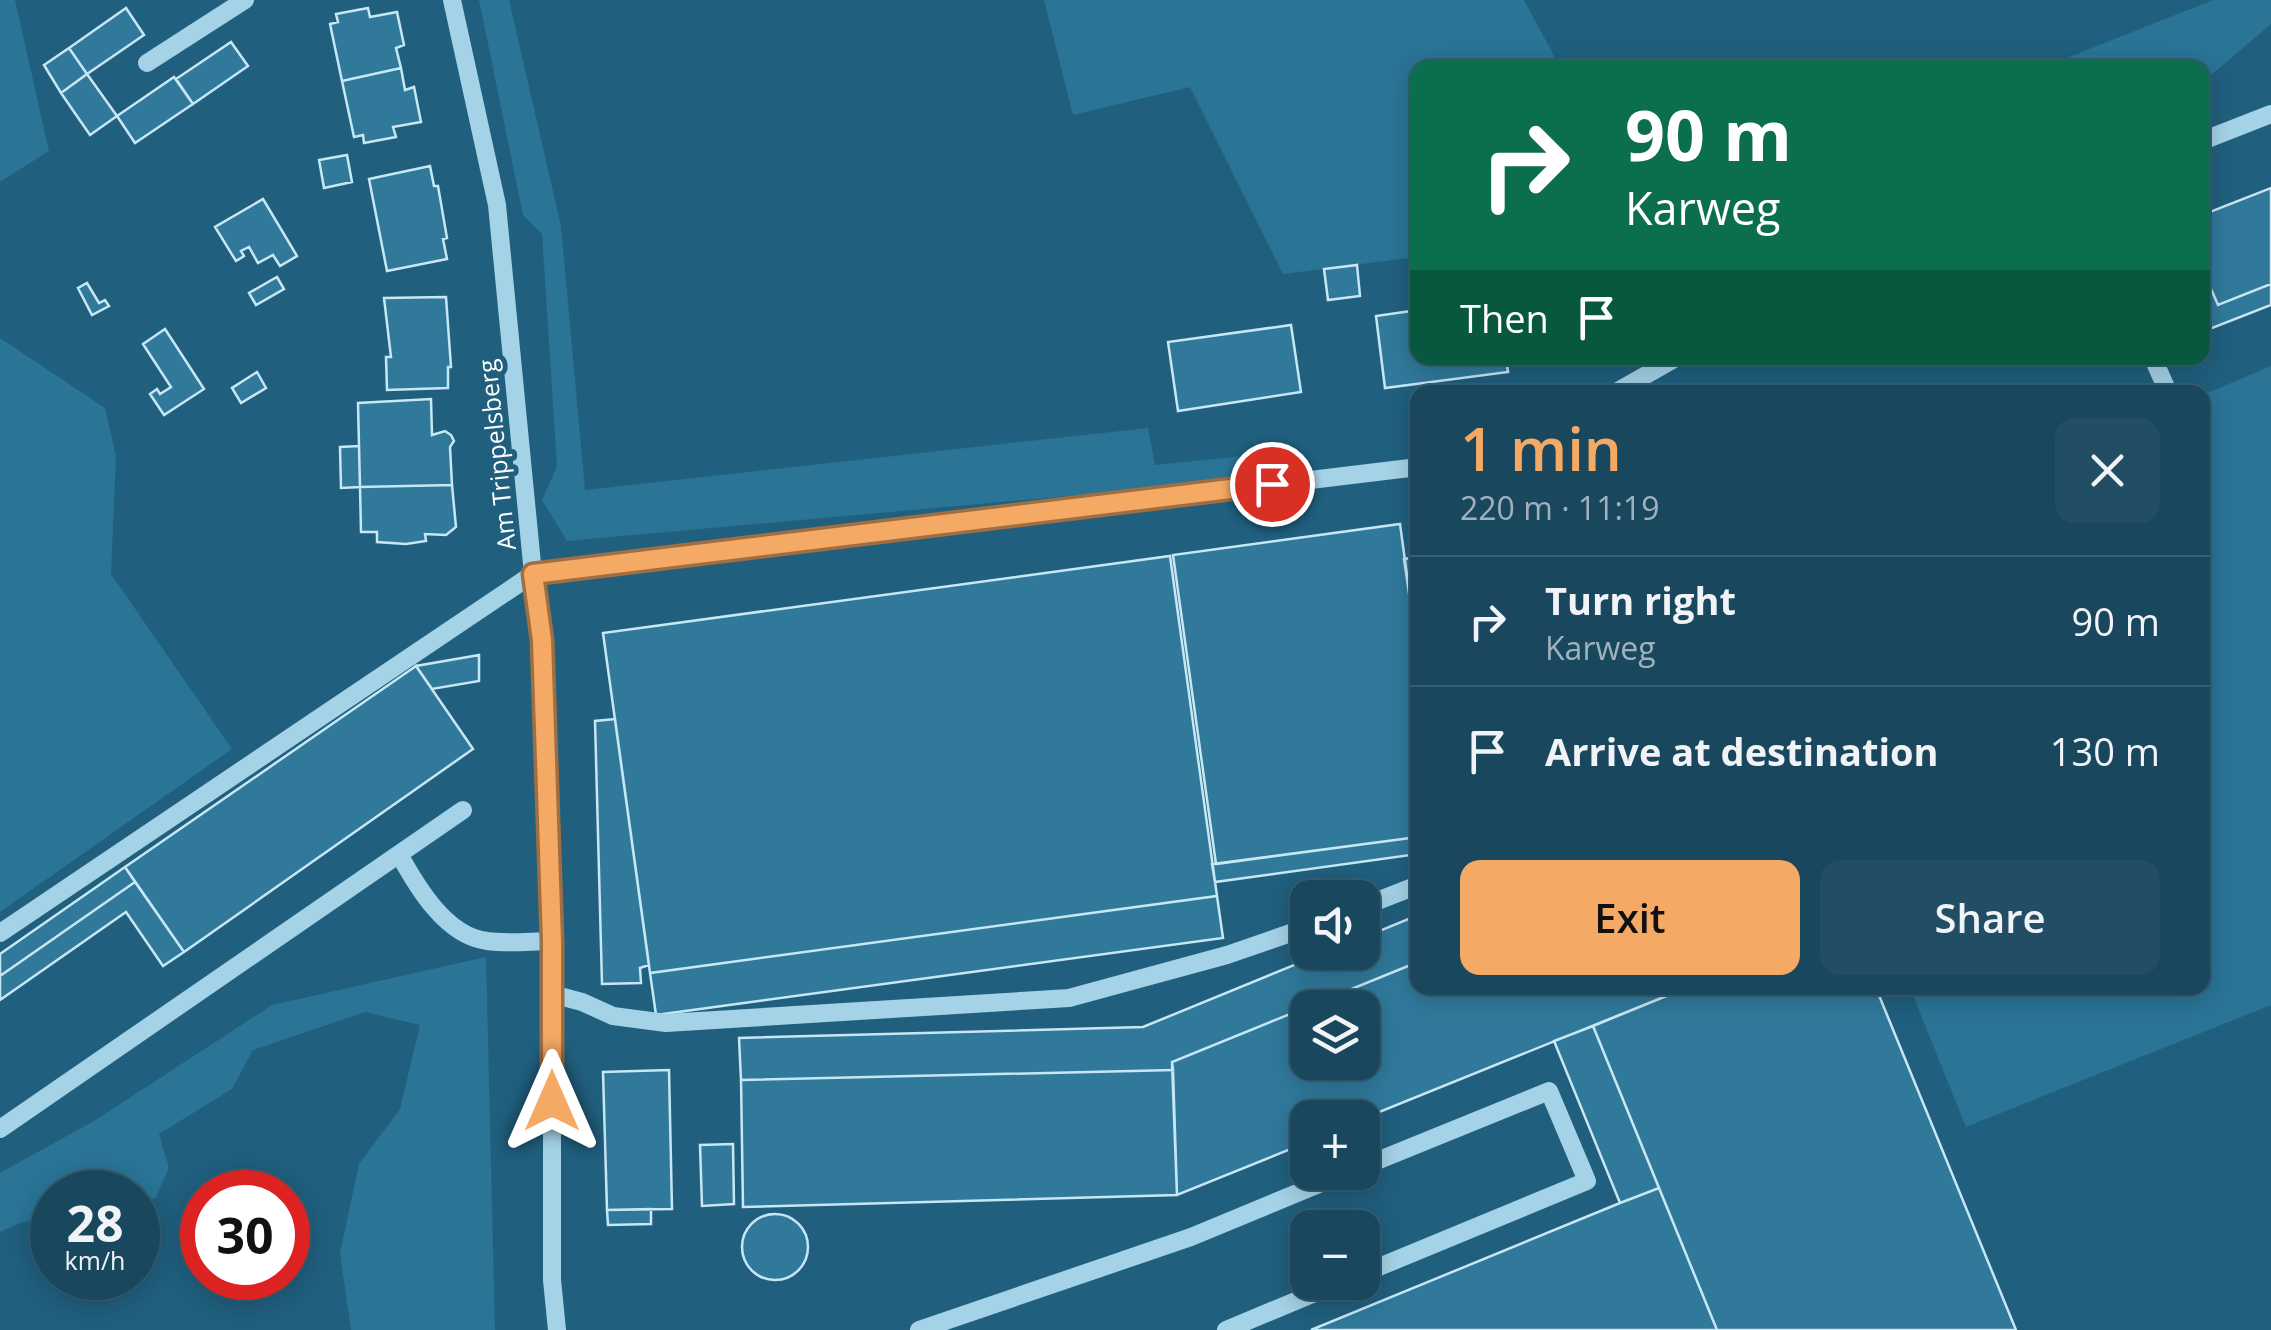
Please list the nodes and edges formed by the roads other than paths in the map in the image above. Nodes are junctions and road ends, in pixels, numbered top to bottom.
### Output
1 (245, 0) edge
2 (452, 0) edge
3 (147, 63) dead end
4 (2271, 114) edge
5 (2210, 138) edge
6 (1664, 365) edge
7 (1628, 385) edge
8 (1410, 468) edge
9 (533, 574) junction
10 (463, 810) dead end
11 (398, 854) junction
12 (1410, 888) edge
13 (1380, 900) edge
14 (0, 932) edge
15 (1290, 933) edge
16 (552, 941) junction
17 (552, 994) junction
18 (0, 1129) edge
19 (1380, 1160) edge
20 (1304, 1190) edge
21 (1380, 1267) edge
22 (1298, 1300) edge
23 (558, 1330) edge
24 (919, 1330) edge
25 (1226, 1330) edge

1 - 3 street
2 - 9 street, Am Trippelsberg
4 - 5 street
6 - 7 street
8 - 9 street
9 - 14 street
9 - 16 street, Am Trippelsberg
10 - 11 street
11 - 16 street
11 - 18 street
12 - 13 street
15 - 17 street
16 - 17 street, Am Trippelsberg
17 - 23 street, Am Trippelsberg
19 - 21 street
20 - 24 street
22 - 25 street

